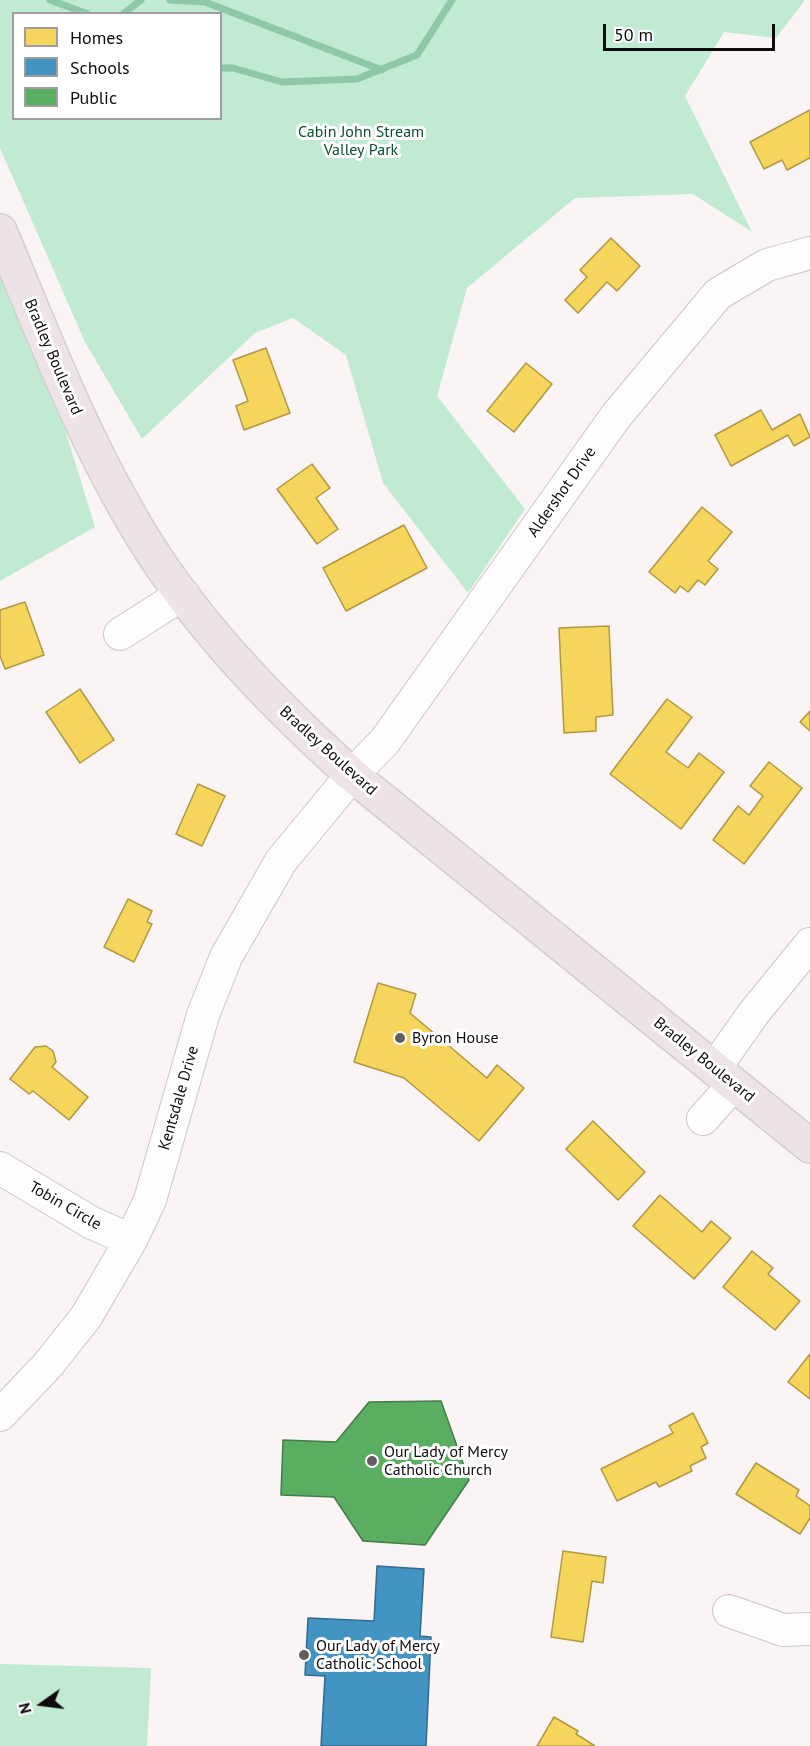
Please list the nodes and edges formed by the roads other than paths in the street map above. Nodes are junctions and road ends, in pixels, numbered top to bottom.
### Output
1 (0, 231) edge
2 (810, 253) edge
3 (183, 594) junction
4 (120, 634) dead end
5 (351, 776) junction
6 (810, 944) edge
7 (725, 1076) junction
8 (702, 1119) dead end
9 (810, 1146) edge
10 (0, 1168) edge
11 (131, 1240) junction
12 (0, 1415) edge
13 (729, 1611) dead end
14 (810, 1629) edge

1 - 3 main road, Bradley Boulevard
2 - 5 street, Aldershot Drive
3 - 4 street
3 - 5 main road, Bradley Boulevard
5 - 7 main road, Bradley Boulevard
5 - 11 street, Kentsdale Drive
6 - 7 street
7 - 8 street
7 - 9 main road, Bradley Boulevard
10 - 11 street, Tobin Circle
11 - 12 street, Kentsdale Drive
13 - 14 street

